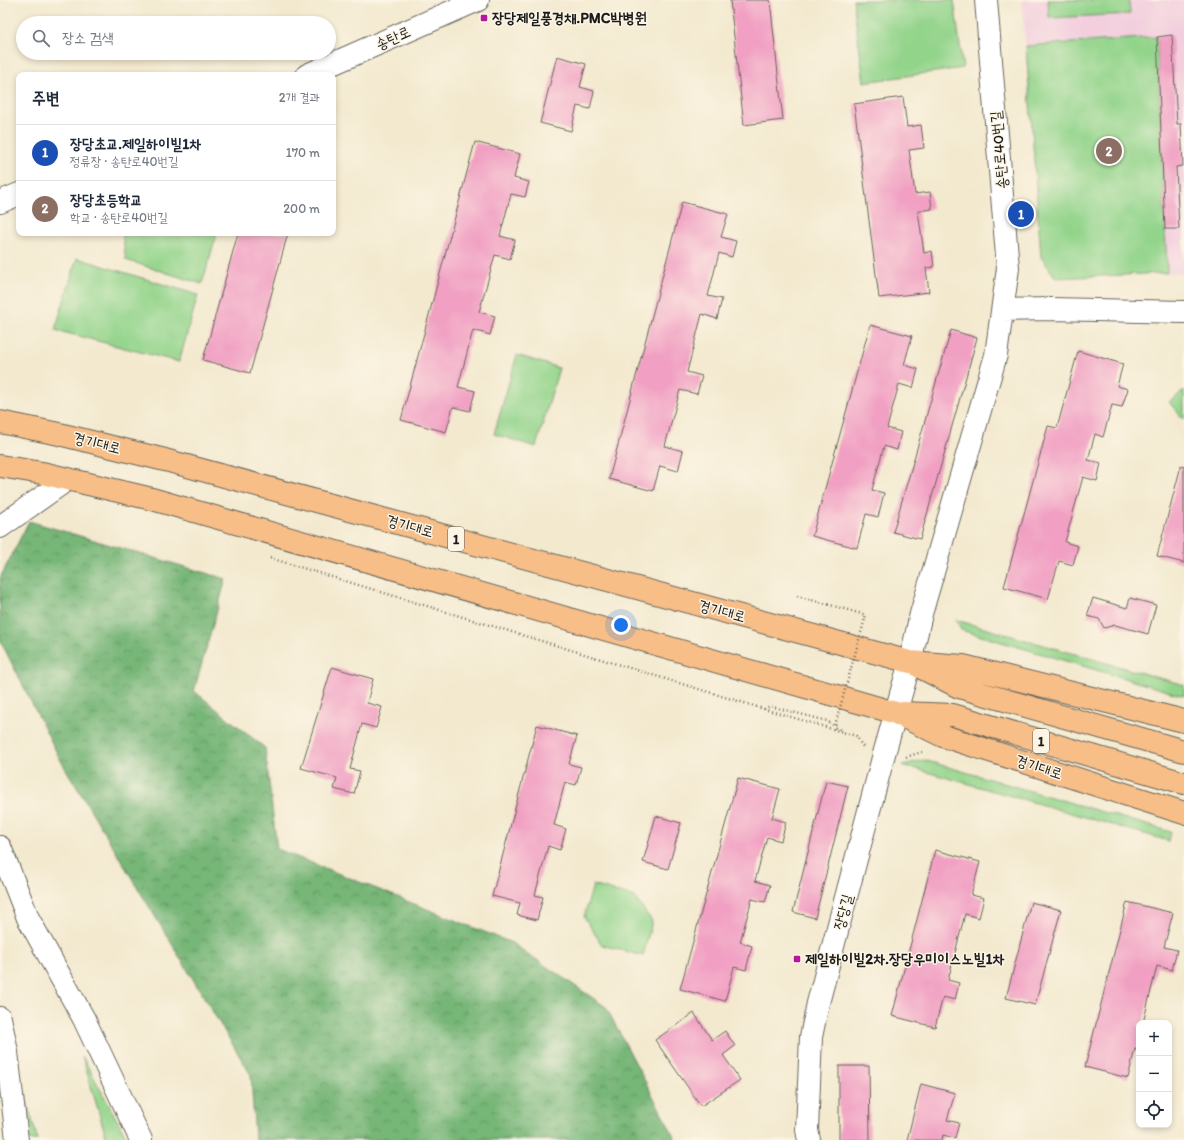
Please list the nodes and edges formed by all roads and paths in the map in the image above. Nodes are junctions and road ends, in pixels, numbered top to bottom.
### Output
1 (478, 0) edge
2 (986, 0) edge
3 (314, 72) edge
4 (16, 195) edge
5 (0, 202) edge
6 (1003, 310) junction
7 (1184, 312) edge
8 (0, 422) edge
9 (0, 466) edge
10 (68, 479) junction
11 (0, 527) edge
12 (264, 556) dead end
13 (797, 596) dead end
14 (910, 662) junction
15 (764, 709) junction
16 (896, 713) junction
17 (1184, 721) edge
18 (846, 733) dead end
19 (1184, 751) edge
20 (1184, 783) edge
21 (1184, 813) edge
22 (0, 847) edge
23 (0, 1018) edge
24 (17, 1140) edge
25 (141, 1140) edge
26 (809, 1140) edge

1 - 3 street, 송탄로
2 - 6 street, 송탄로40번길
4 - 5 street
6 - 7 street
6 - 14 street, 송탄로40번길
8 - 14 main road, 경기대로 / 1
9 - 10 main road, 경기대로 / 1
10 - 11 street
10 - 16 main road, 경기대로 / 1
12 - 15 path
13 - 15 path, bridge
14 - 16 street, 장당길
14 - 17 main road, 경기대로 / 1
14 - 19 main road, 경기대로 / 1
15 - 18 path
16 - 20 main road, 경기대로 / 1
16 - 21 main road, 경기대로
16 - 26 street, 장당길
22 - 25 street
23 - 24 street

